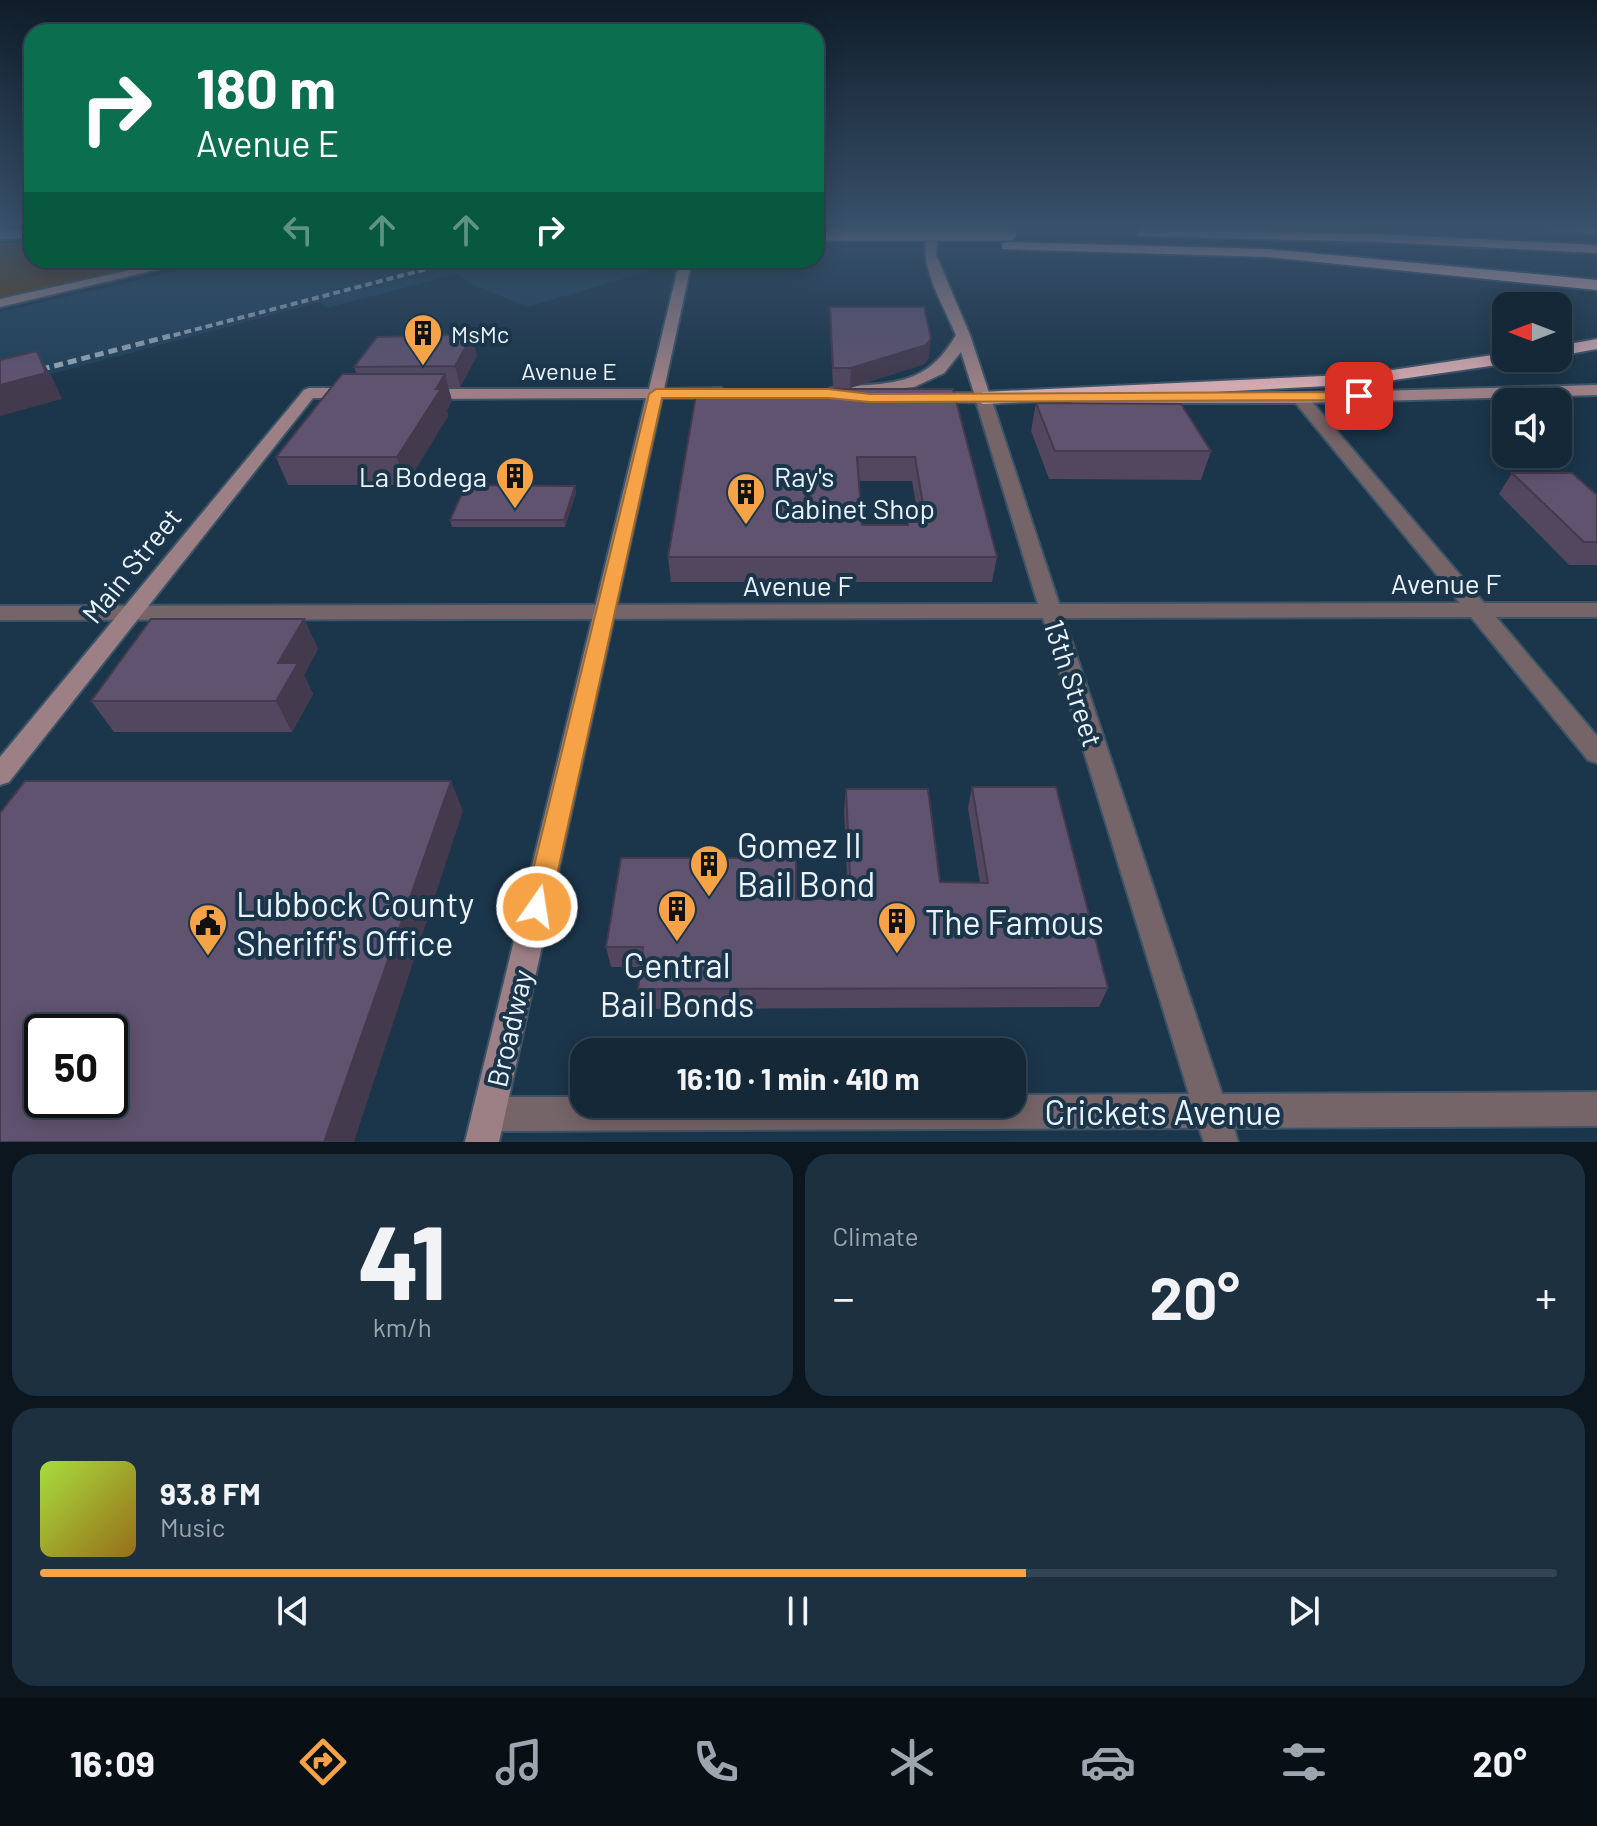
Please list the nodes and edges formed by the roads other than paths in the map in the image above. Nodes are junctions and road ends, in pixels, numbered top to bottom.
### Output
1 (105, 279) edge
2 (682, 279) edge
3 (940, 279) edge
4 (1538, 279) edge
5 (1597, 285) edge
6 (0, 303) edge
7 (963, 335) junction
8 (1597, 344) edge
9 (1572, 348) edge
10 (1492, 361) edge
11 (1597, 390) edge
12 (367, 393) edge
13 (738, 393) edge
14 (411, 394) edge
15 (656, 394) junction
16 (810, 394) edge
17 (828, 394) junction
18 (983, 398) junction
19 (1300, 398) junction
20 (1597, 610) edge
21 (1478, 611) junction
22 (0, 613) edge
23 (130, 613) junction
24 (605, 613) junction
25 (1052, 613) junction
26 (1597, 753) edge
27 (0, 775) edge
28 (1597, 1109) edge
29 (1216, 1126) edge
30 (486, 1128) edge

1 - 6 main road
2 - 15 main road, Broadway
3 - 7 main road, 13th Street
4 - 5 highway
7 - 17 main road
7 - 18 main road, 13th Street
8 - 9 highway
10 - 18 highway
11 - 19 main road
12 - 23 main road, Main Street
13 - 15 main road, Avenue E
14 - 15 main road, Avenue E
15 - 24 main road, Broadway
16 - 17 main road
17 - 18 main road
18 - 19 main road
18 - 25 street, 13th Street
19 - 21 street
20 - 21 street, Avenue F
21 - 25 street, Avenue F
21 - 26 street
22 - 23 street, Avenue F
23 - 24 street, Avenue F
23 - 27 main road, Main Street
24 - 25 street, Avenue F
24 - 30 main road, Broadway
25 - 29 street, 13th Street
28 - 29 street, Crickets Avenue
29 - 30 street, Crickets Avenue

